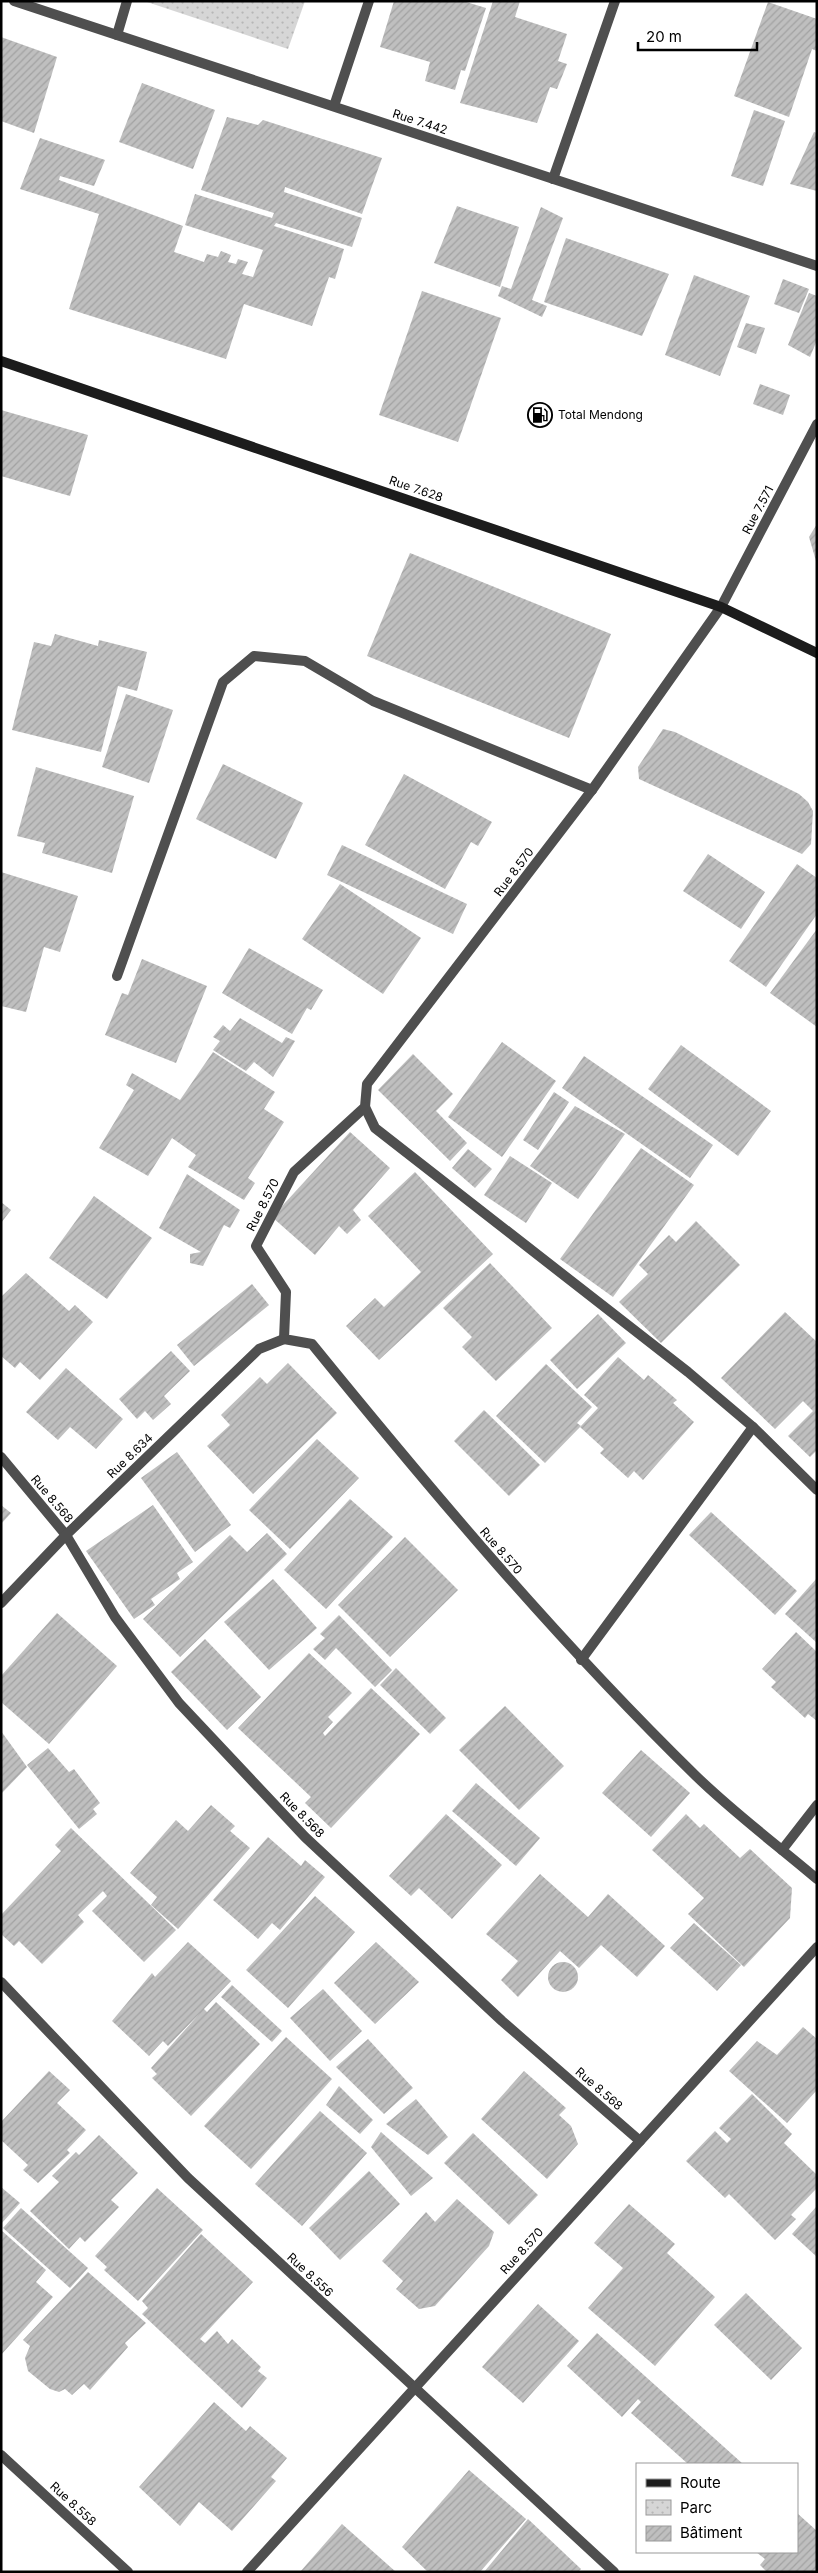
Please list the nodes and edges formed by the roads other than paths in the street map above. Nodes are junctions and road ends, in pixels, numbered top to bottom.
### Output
1 (14, 1) edge
2 (127, 1) edge
3 (369, 1) edge
4 (615, 1) edge
5 (116, 35) junction
6 (334, 106) junction
7 (553, 179) junction
8 (817, 266) edge
9 (1, 360) edge
10 (817, 424) edge
11 (721, 607) junction
12 (817, 653) edge
13 (592, 790) junction
14 (116, 976) dead end
15 (365, 1107) junction
16 (284, 1339) junction
17 (753, 1427) junction
18 (1, 1457) edge
19 (817, 1490) edge
20 (66, 1535) junction
21 (1, 1603) edge
22 (580, 1660) junction
23 (817, 1805) edge
24 (782, 1850) junction
25 (817, 1879) edge
26 (817, 1947) edge
27 (1, 1982) edge
28 (640, 2141) junction
29 (414, 2389) junction
30 (1, 2455) edge
31 (128, 2572) edge
32 (247, 2572) edge
33 (614, 2572) edge

1 - 5 street, Rue 7.442
2 - 5 street
3 - 6 street
4 - 7 street
5 - 6 street, Rue 7.442
6 - 7 street, Rue 7.442
7 - 8 street, Rue 7.442
9 - 11 main road, Rue 7.628
10 - 11 street, Rue 7.571
11 - 12 main road, Rue 7.628
11 - 13 street, Rue 8.570
13 - 14 street
13 - 15 street, Rue 8.570
15 - 16 street, Rue 8.570
15 - 17 street
16 - 20 street, Rue 8.634
16 - 22 street, Rue 8.570
17 - 19 street
17 - 22 street
18 - 20 street, Rue 8.568
20 - 21 street, Rue 8.634
20 - 28 street, Rue 8.568
22 - 24 street, Rue 8.570
23 - 24 street
24 - 25 street, Rue 8.570
26 - 28 street, Rue 8.570
27 - 29 street, Rue 8.556
28 - 29 street, Rue 8.570
29 - 32 street, Rue 8.570
29 - 33 street, Rue 8.556
30 - 31 street, Rue 8.558

